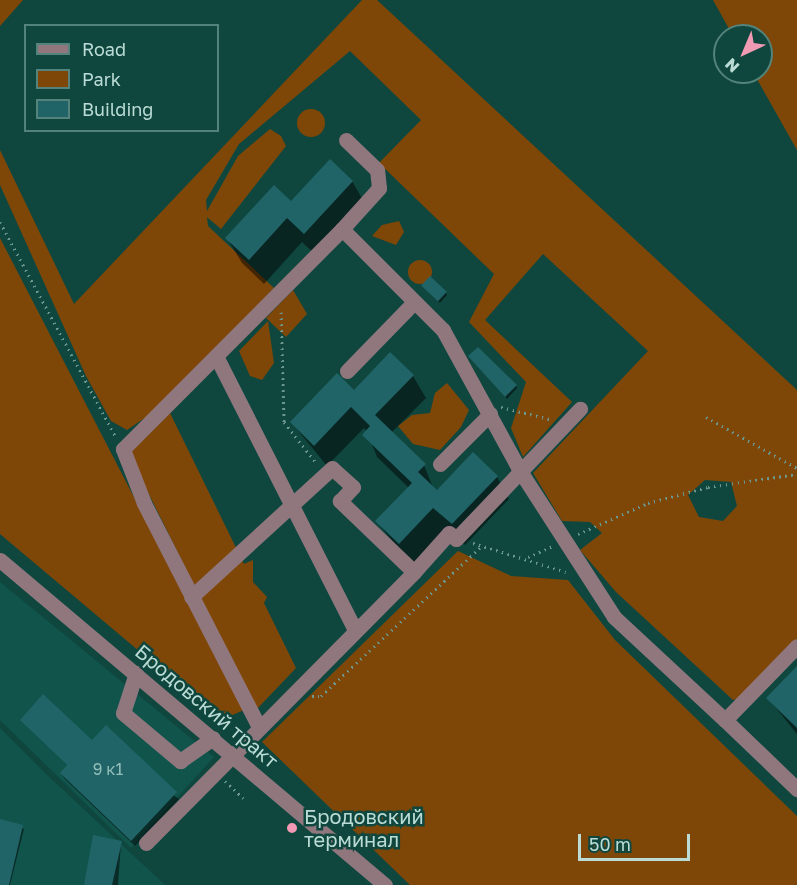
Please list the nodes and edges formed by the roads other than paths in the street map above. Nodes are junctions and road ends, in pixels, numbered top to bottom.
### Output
1 (346, 140) dead end
2 (342, 229) junction
3 (414, 302) junction
4 (218, 360) junction
5 (346, 371) dead end
6 (487, 408) junction
7 (580, 409) dead end
8 (440, 464) dead end
9 (522, 474) junction
10 (291, 508) junction
11 (0, 560) edge
12 (414, 572) junction
13 (191, 597) junction
14 (355, 630) junction
15 (797, 645) edge
16 (136, 673) junction
17 (725, 720) junction
18 (258, 725) junction
19 (213, 738) junction
20 (230, 752) junction
21 (797, 789) edge
22 (146, 843) dead end
23 (385, 885) edge

1 - 2 street
2 - 3 street
2 - 4 street
3 - 5 street
3 - 6 street
4 - 10 street
4 - 13 street
6 - 8 street
6 - 9 street
7 - 9 street
9 - 12 street
9 - 17 street
10 - 12 street
10 - 13 street
10 - 14 street
11 - 16 street, Бродовский тракт
12 - 14 street
13 - 18 street
14 - 18 street
15 - 17 street
16 - 19 street, Бродовский тракт
16 - 19 street
17 - 21 street
18 - 20 street
19 - 20 street, Бродовский тракт
20 - 22 street
20 - 23 street, Бродовский тракт

